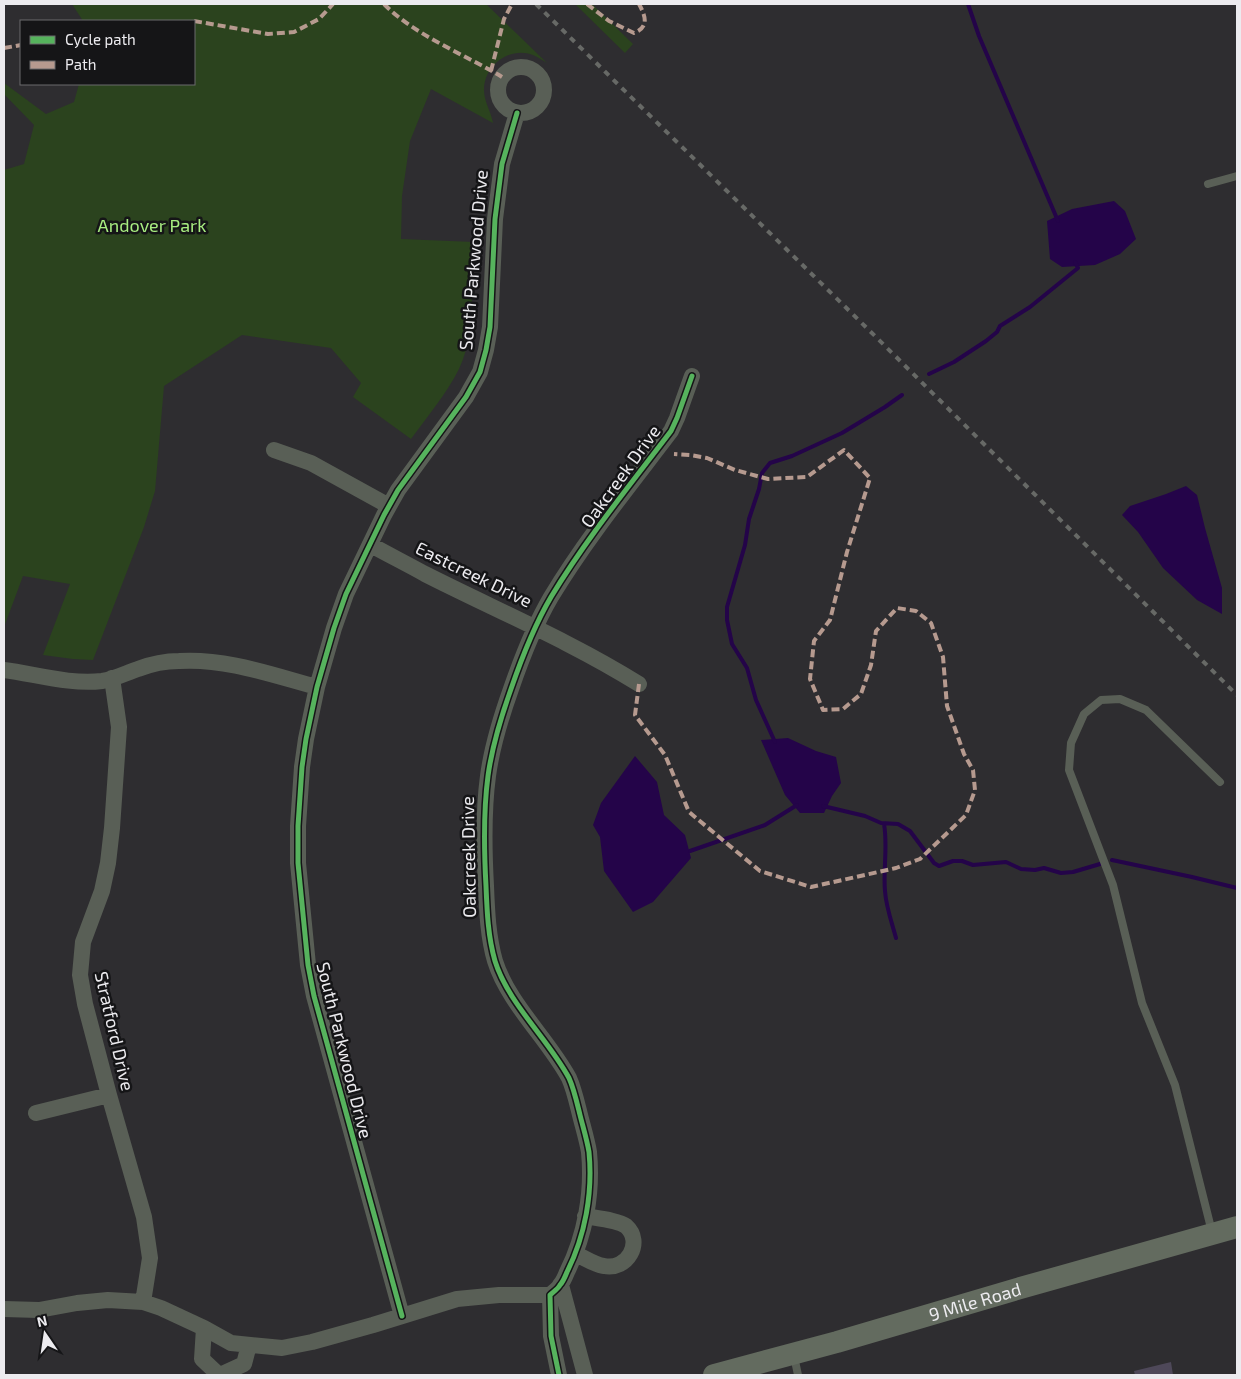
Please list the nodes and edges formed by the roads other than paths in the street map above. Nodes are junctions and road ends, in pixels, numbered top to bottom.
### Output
1 (517, 113) dead end
2 (1237, 176) edge
3 (1208, 184) dead end
4 (692, 376) dead end
5 (274, 450) dead end
6 (389, 506) junction
7 (371, 545) junction
8 (536, 627) junction
9 (4, 670) edge
10 (112, 678) junction
11 (639, 684) dead end
12 (317, 687) junction
13 (1220, 782) dead end
14 (109, 1095) junction
15 (36, 1113) dead end
16 (585, 1216) junction
17 (1237, 1227) edge
18 (1213, 1234) junction
19 (576, 1254) junction
20 (556, 1290) junction
21 (143, 1302) junction
22 (4, 1309) edge
23 (402, 1316) junction
24 (204, 1328) junction
25 (249, 1345) junction
26 (796, 1365) edge
27 (219, 1375) edge
28 (560, 1375) edge
29 (585, 1375) edge
30 (714, 1375) edge

1 - 6 street, South Parkwood Drive
2 - 3 lane
4 - 8 street, Oakcreek Drive
5 - 6 street
6 - 7 street, South Parkwood Drive
7 - 8 street, Eastcreek Drive
7 - 12 street, South Parkwood Drive
8 - 11 street, Eastcreek Drive
8 - 16 street, Oakcreek Drive
9 - 10 street
10 - 12 street
10 - 14 street, Stratford Drive
12 - 23 street, South Parkwood Drive
13 - 18 lane
14 - 15 street
14 - 21 street, Stratford Drive
16 - 19 street, Oakcreek Drive
16 - 19 street
17 - 18 street, 9 Mile Road
18 - 26 street, 9 Mile Road
19 - 20 street, Oakcreek Drive
20 - 23 street
20 - 28 street, Oakcreek Drive
20 - 29 street
21 - 22 street
21 - 24 street
23 - 25 street
24 - 25 street
24 - 27 street
25 - 27 street
26 - 30 street, 9 Mile Road

